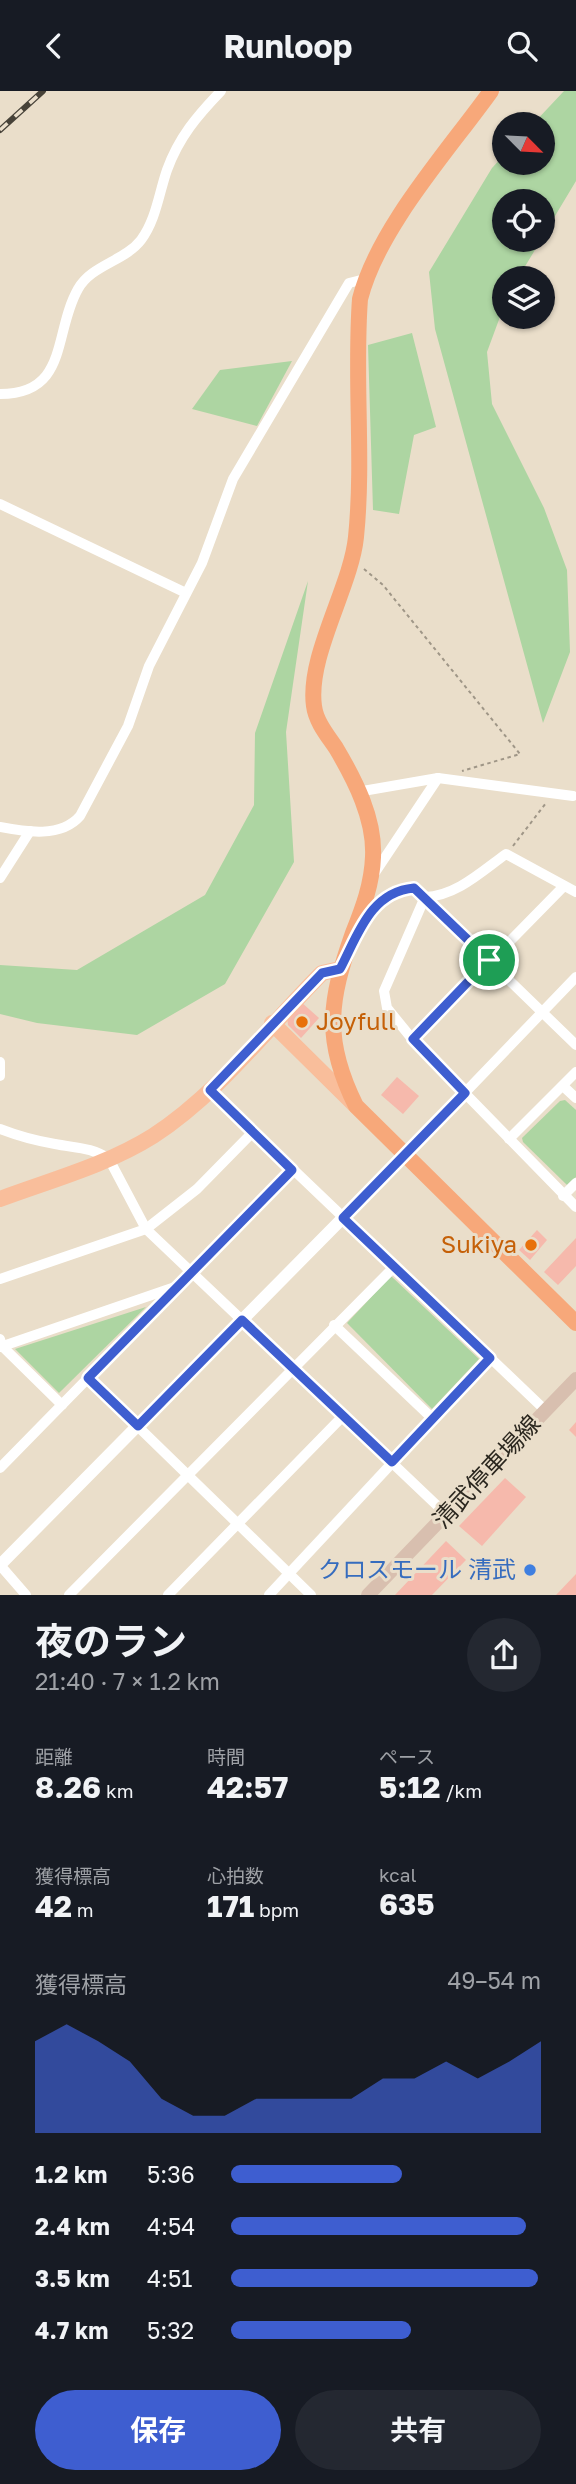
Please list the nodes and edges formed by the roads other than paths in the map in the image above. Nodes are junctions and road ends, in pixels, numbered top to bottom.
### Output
1 (221, 91) edge
2 (491, 91) edge
3 (365, 279) junction
4 (0, 394) edge
5 (0, 504) edge
6 (186, 593) junction
7 (438, 778) junction
8 (357, 792) junction
9 (573, 796) dead end
10 (0, 827) edge
11 (30, 831) junction
12 (0, 878) edge
13 (370, 880) junction
14 (564, 886) junction
15 (576, 892) edge
16 (425, 897) junction
17 (489, 960) junction
18 (340, 969) junction
19 (576, 977) edge
20 (543, 1012) junction
21 (272, 1023) junction
22 (413, 1039) junction
23 (576, 1045) edge
24 (0, 1062) edge
25 (576, 1072) edge
26 (0, 1076) edge
27 (563, 1086) junction
28 (210, 1090) junction
29 (465, 1093) junction
30 (576, 1098) edge
31 (356, 1106) junction
32 (0, 1129) edge
33 (253, 1132) junction
34 (509, 1139) junction
35 (405, 1155) junction
36 (109, 1159) junction
37 (292, 1170) junction
38 (576, 1183) edge
39 (563, 1196) junction
40 (0, 1199) edge
41 (576, 1207) edge
42 (343, 1218) junction
43 (146, 1229) junction
44 (394, 1267) junction
45 (192, 1272) junction
46 (0, 1279) edge
47 (178, 1286) junction
48 (242, 1320) junction
49 (576, 1323) edge
50 (334, 1325) junction
51 (1, 1344) edge
52 (490, 1358) junction
53 (291, 1367) junction
54 (88, 1378) junction
55 (576, 1379) edge
56 (62, 1405) junction
57 (545, 1410) junction
58 (343, 1416) junction
59 (432, 1419) junction
60 (138, 1426) junction
61 (392, 1462) junction
62 (1, 1463) edge
63 (187, 1474) junction
64 (447, 1515) junction
65 (238, 1523) junction
66 (0, 1565) edge
67 (289, 1573) junction
68 (26, 1595) edge
69 (69, 1595) edge
70 (168, 1595) edge
71 (268, 1595) edge
72 (311, 1595) edge
73 (368, 1595) edge

1 - 4 street
2 - 3 highway
3 - 6 street
3 - 8 highway
5 - 6 street
6 - 11 street
7 - 8 street
7 - 9 street
7 - 13 street
8 - 13 highway
10 - 11 street
11 - 12 street
13 - 18 highway
14 - 15 street
14 - 16 street
14 - 17 street
16 - 17 street
16 - 18 street
16 - 22 street
17 - 20 street
17 - 22 street
18 - 21 main road
18 - 31 highway
19 - 20 street
20 - 23 street
20 - 29 street
21 - 28 main road
21 - 31 main road
22 - 29 street
24 - 26 street
25 - 27 street
27 - 30 street
27 - 34 street
28 - 33 street
28 - 36 main road
29 - 34 street
29 - 35 street
31 - 35 highway
32 - 36 street
33 - 37 street
33 - 43 street
34 - 39 street
35 - 42 street
35 - 49 highway
36 - 40 main road
36 - 43 street
37 - 42 street
37 - 45 street
38 - 39 street
39 - 41 street
42 - 44 street
42 - 48 street
43 - 45 street
43 - 46 street
44 - 50 street
44 - 52 street
45 - 47 street
45 - 48 street
47 - 51 street
47 - 54 street
48 - 53 street
48 - 60 street
50 - 53 street
50 - 59 street
51 - 56 street
52 - 57 street
52 - 59 street
53 - 58 street
53 - 63 street
54 - 56 street
54 - 60 street
55 - 57 main road, 清武停車場線
56 - 62 street
57 - 64 main road, 清武停車場線
58 - 61 street
58 - 65 street
59 - 61 street
60 - 63 street
60 - 66 street
61 - 64 street
61 - 67 street
63 - 65 street
63 - 69 street
64 - 73 main road, 清武停車場線
65 - 67 street
65 - 70 street
66 - 68 street
67 - 71 street
67 - 72 street

